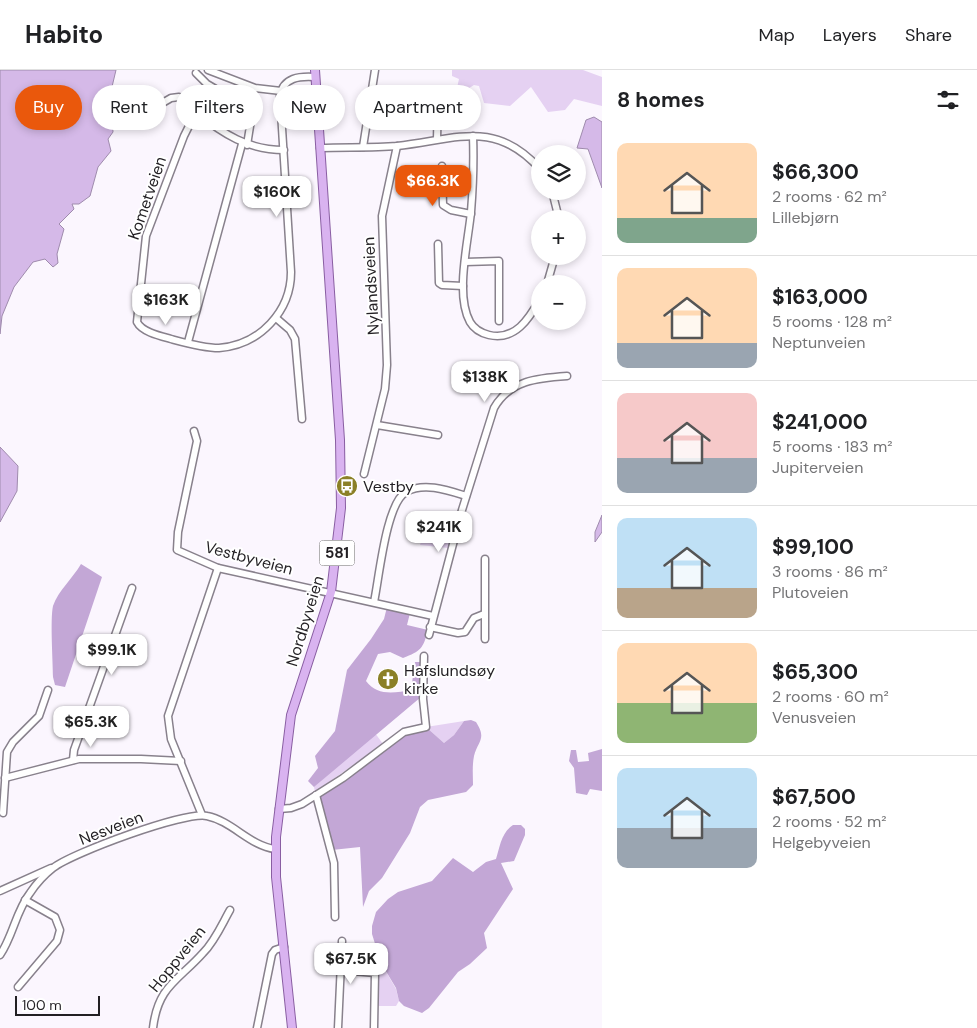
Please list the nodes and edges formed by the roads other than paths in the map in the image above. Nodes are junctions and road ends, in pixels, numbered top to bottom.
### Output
1 (208, 70) edge
2 (375, 70) edge
3 (196, 73) dead end
4 (315, 73) edge
5 (285, 85) edge
6 (273, 91) edge
7 (187, 130) edge
8 (224, 130) edge
9 (283, 130) edge
10 (437, 130) edge
11 (473, 136) junction
12 (437, 139) junction
13 (245, 144) junction
14 (363, 146) junction
15 (397, 146) junction
16 (320, 148) junction
17 (284, 150) junction
18 (531, 161) edge
19 (442, 166) dead end
20 (470, 214) junction
21 (438, 244) dead end
22 (465, 262) junction
23 (463, 286) junction
24 (531, 313) edge
25 (276, 318) junction
26 (499, 321) dead end
27 (188, 342) junction
28 (567, 376) dead end
29 (302, 419) dead end
30 (377, 425) junction
31 (194, 431) dead end
32 (438, 435) dead end
33 (364, 474) dead end
34 (466, 496) junction
35 (485, 559) dead end
36 (218, 568) junction
37 (132, 588) dead end
38 (332, 592) junction
39 (374, 602) junction
40 (484, 614) junction
41 (433, 616) junction
42 (430, 627) junction
43 (429, 635) dead end
44 (485, 639) dead end
45 (424, 656) dead end
46 (48, 690) dead end
47 (73, 760) junction
48 (181, 761) junction
49 (5, 778) junction
50 (316, 795) junction
51 (279, 809) junction
52 (3, 813) dead end
53 (202, 815) junction
54 (275, 849) junction
55 (54, 867) junction
56 (22, 881) junction
57 (0, 891) edge
58 (30, 892) junction
59 (25, 900) junction
60 (230, 910) dead end
61 (335, 917) dead end
62 (342, 941) dead end
63 (284, 947) junction
64 (0, 955) edge
65 (341, 970) junction
66 (18, 987) dead end
67 (153, 1028) edge
68 (257, 1028) edge
69 (292, 1028) edge
70 (338, 1028) edge
71 (374, 1028) edge

1 - 6 street
2 - 14 street
3 - 13 street
4 - 5 street
4 - 16 main road, Nordbyveien / 581
7 - 27 street, Kometveien
8 - 13 street
9 - 17 street
10 - 12 street
11 - 12 street
11 - 18 street
11 - 20 street
12 - 15 street
13 - 17 street
13 - 27 street
14 - 15 street
14 - 16 street
15 - 30 street, Nylandsveien
16 - 38 main road, Nordbyveien / 581
17 - 25 street
19 - 20 street
20 - 22 street
21 - 23 street
22 - 23 street
22 - 26 street
23 - 24 street
25 - 27 street
25 - 29 street
28 - 34 street
30 - 32 street
30 - 33 street, Nylandsveien
31 - 36 street, Vestbyveien
34 - 39 street
34 - 41 street
35 - 40 street
36 - 38 street, Vestbyveien
36 - 48 street
37 - 47 street
38 - 39 street, Vestbyveien
38 - 51 main road, Nordbyveien / 581
39 - 41 street, Vestbyveien
40 - 42 street
40 - 44 street
41 - 42 street
42 - 43 street
45 - 50 street
46 - 49 street
47 - 48 street
47 - 49 street
48 - 53 street
49 - 52 street
50 - 51 street
50 - 61 street
51 - 54 main road, Nordbyveien / 581
53 - 54 street
53 - 55 street, Nesveien
54 - 63 main road, Nordbyveien / 581
55 - 56 street
55 - 58 street, Nesveien
56 - 57 street
56 - 58 street
58 - 59 street, Nesveien
59 - 64 street, Nesveien
59 - 66 street
60 - 67 street, Hoppveien
62 - 65 street
63 - 68 street
63 - 69 main road, Nordbyveien / 581
65 - 70 street
65 - 71 street

